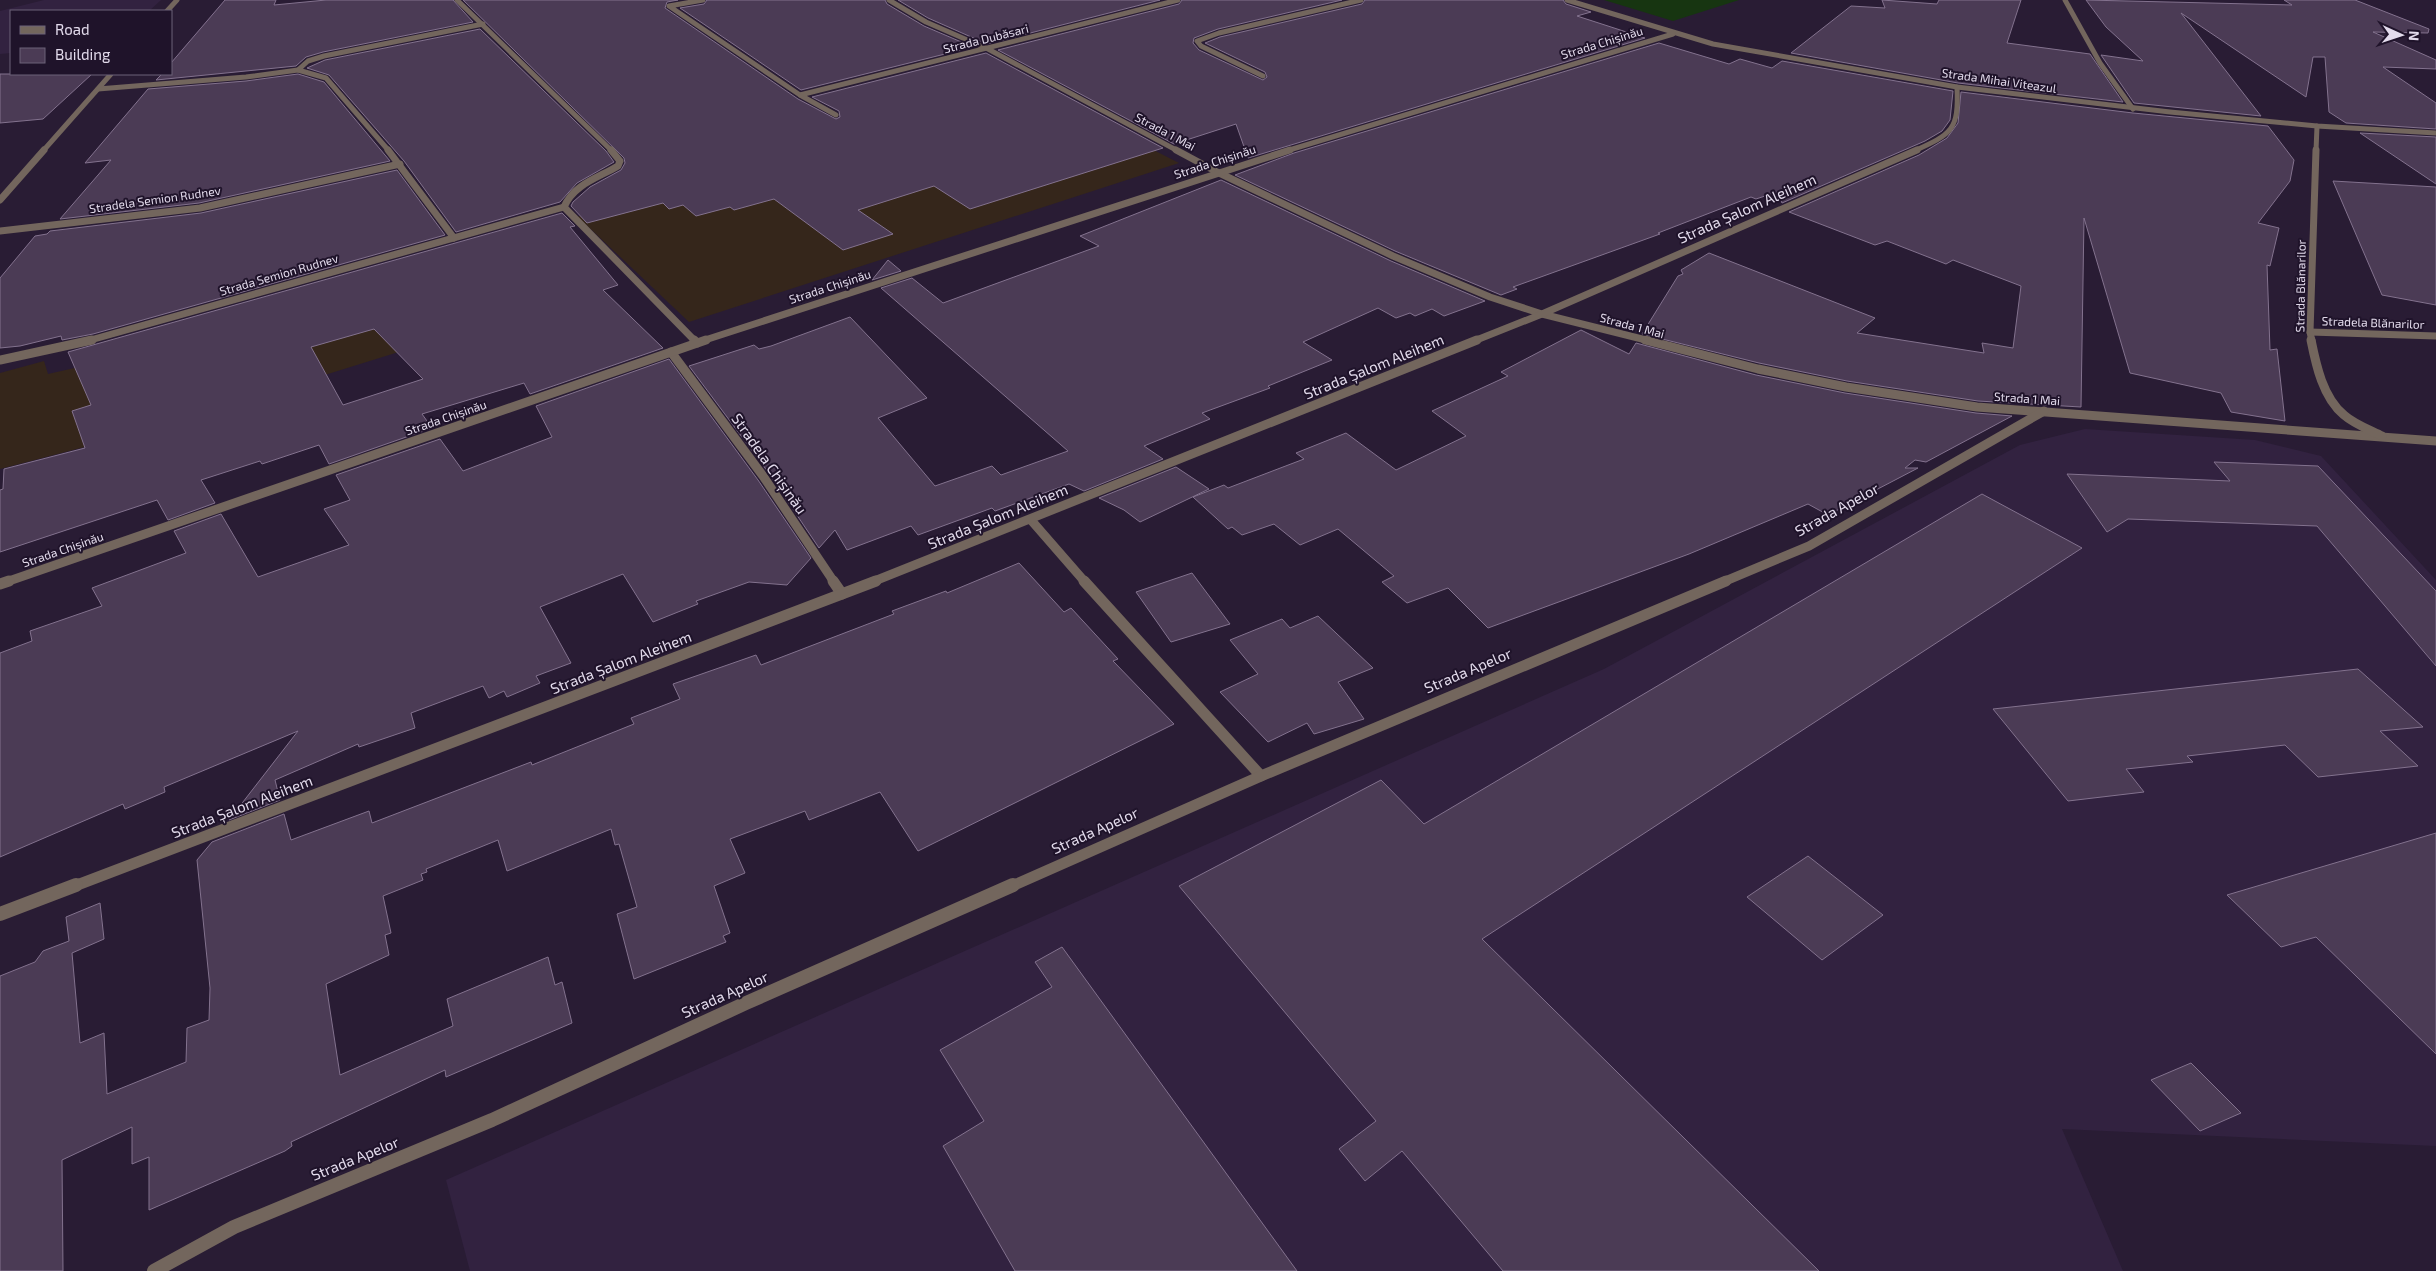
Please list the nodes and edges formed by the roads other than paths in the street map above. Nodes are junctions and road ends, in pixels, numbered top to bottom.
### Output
1 (177, 0) edge
2 (457, 0) edge
3 (703, 0) edge
4 (889, 0) edge
5 (1178, 0) edge
6 (1361, 0) edge
7 (1567, 0) edge
8 (2064, 0) edge
9 (168, 10) edge
10 (483, 24) junction
11 (1673, 34) junction
12 (988, 49) junction
13 (298, 70) junction
14 (110, 75) edge
15 (1263, 76) dead end
16 (1957, 87) junction
17 (98, 89) junction
18 (800, 95) junction
19 (2133, 109) junction
20 (836, 115) dead end
21 (2317, 126) junction
22 (2436, 133) edge
23 (400, 164) junction
24 (1217, 172) junction
25 (0, 200) edge
26 (564, 207) junction
27 (0, 231) edge
28 (454, 238) junction
29 (1542, 314) junction
30 (2310, 332) junction
31 (2436, 336) edge
32 (697, 343) junction
33 (671, 352) junction
34 (0, 360) edge
35 (2044, 411) junction
36 (2389, 440) junction
37 (2436, 441) edge
38 (1031, 520) junction
39 (0, 584) edge
40 (842, 594) junction
41 (1261, 776) junction
42 (0, 914) edge
43 (154, 1271) edge

1 - 9 street
2 - 10 street
3 - 18 street
4 - 12 street, Strada 1 Mai
5 - 12 street, Strada Dubăsari
6 - 15 street
7 - 11 street, Strada Mihai Viteazul
8 - 19 street
10 - 13 street
10 - 26 street
11 - 16 street, Strada Mihai Viteazul
11 - 24 street, Strada Chișinău
12 - 18 street, Strada Dubăsari
12 - 24 street, Strada 1 Mai
13 - 17 street
13 - 23 street
14 - 17 street
16 - 19 street, Strada Mihai Viteazul
16 - 29 street, Strada Șalom Aleihem
17 - 25 street
18 - 20 street
19 - 21 street, Strada Mihai Viteazul
21 - 22 street, Strada Mihai Viteazul
21 - 30 street, Strada Blănarilor
23 - 27 street, Stradela Semion Rudnev
23 - 28 street
24 - 29 street, Strada 1 Mai
24 - 32 street, Strada Chișinău
26 - 28 street, Strada Semion Rudnev
26 - 32 street
28 - 34 street, Strada Semion Rudnev
29 - 35 street, Strada 1 Mai
29 - 38 street, Strada Șalom Aleihem
30 - 31 street, Stradela Blănarilor
30 - 36 street, Strada Blănarilor
32 - 33 street, Strada Chișinău
33 - 39 street, Strada Chișinău
33 - 40 street, Stradela Chișinău
35 - 36 street, Strada 1 Mai
35 - 41 street, Strada Apelor
36 - 37 street, Strada 1 Mai
38 - 40 street, Strada Șalom Aleihem
38 - 41 street
40 - 42 street, Strada Șalom Aleihem
41 - 43 street, Strada Apelor

